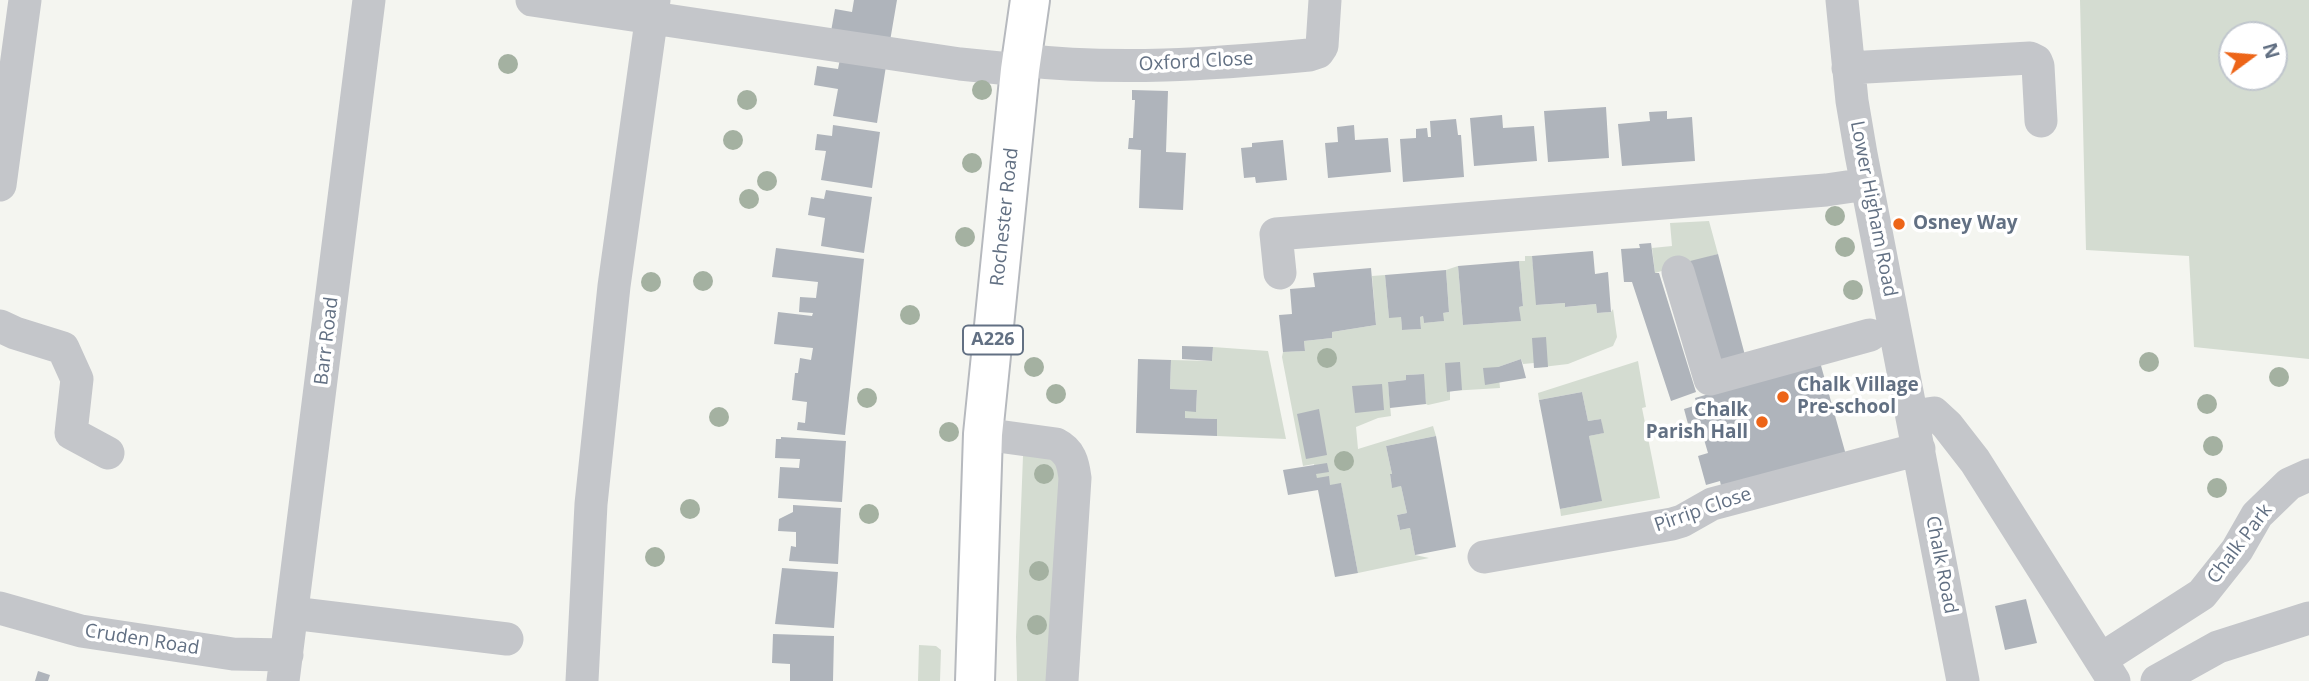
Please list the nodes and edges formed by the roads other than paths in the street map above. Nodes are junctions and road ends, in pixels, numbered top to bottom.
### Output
1 (25, 0) edge
2 (369, 0) edge
3 (532, 0) edge
4 (1030, 0) edge
5 (1325, 0) edge
6 (1842, 0) edge
7 (653, 8) edge
8 (1020, 65) junction
9 (1848, 68) junction
10 (2041, 121) dead end
11 (1867, 184) junction
12 (0, 185) edge
13 (1678, 272) dead end
14 (1279, 273) dead end
15 (0, 326) edge
16 (1870, 335) dead end
17 (1913, 416) junction
18 (983, 434) junction
19 (1919, 449) junction
20 (108, 453) dead end
21 (2309, 475) edge
22 (1484, 557) dead end
23 (0, 608) edge
24 (292, 612) junction
25 (2309, 618) edge
26 (507, 639) dead end
27 (285, 668) edge
28 (2107, 670) edge
29 (582, 681) edge
30 (975, 681) edge
31 (1062, 681) edge
32 (1963, 681) edge
33 (2157, 681) edge

1 - 12 street
2 - 24 street, Barr Road
3 - 7 street
4 - 8 main road, Rochester Road / A226
5 - 8 street, Oxford Close
6 - 9 street, Lower Higham Road
7 - 8 street
7 - 29 street
8 - 18 main road, Rochester Road / A226
9 - 10 street
9 - 11 street, Lower Higham Road
11 - 14 street
11 - 17 street, Lower Higham Road
13 - 16 street
15 - 20 street
17 - 19 street, Lower Higham Road
17 - 28 street
18 - 30 main road, Rochester Road / A226
18 - 31 street
19 - 22 street, Pirrip Close
19 - 32 street, Chalk Road
21 - 28 street, Chalk Park
23 - 27 street, Cruden Road
24 - 26 street
24 - 27 street, Barr Road
25 - 33 street

